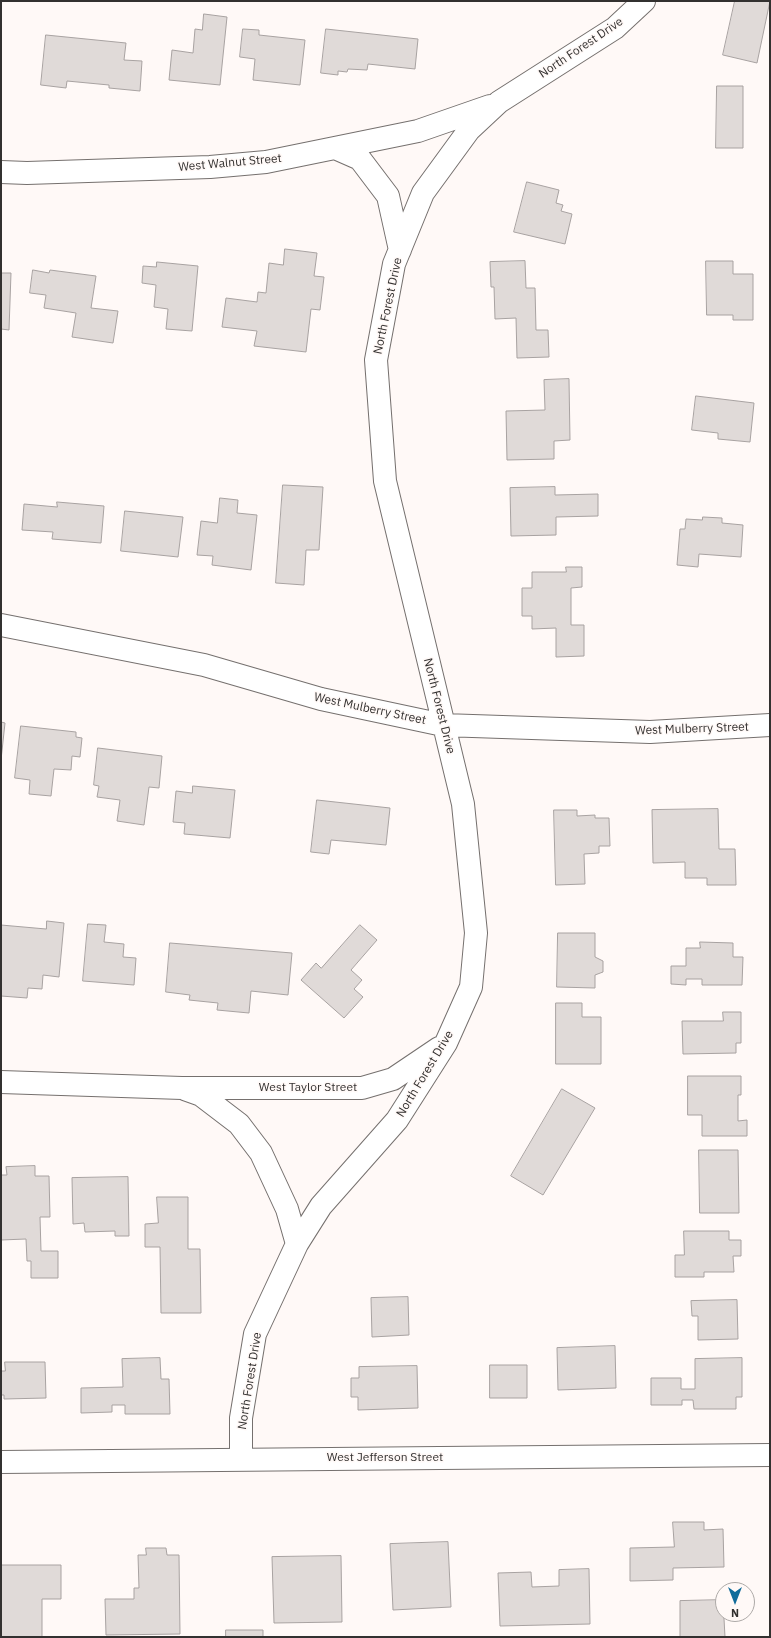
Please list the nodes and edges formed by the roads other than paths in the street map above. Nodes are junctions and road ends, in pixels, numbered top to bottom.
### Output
1 (644, 1) edge
2 (499, 102) junction
3 (335, 148) junction
4 (1, 172) edge
5 (400, 250) junction
6 (1, 625) edge
7 (443, 725) junction
8 (770, 725) edge
9 (446, 1043) junction
10 (1, 1082) edge
11 (182, 1088) junction
12 (297, 1244) junction
13 (770, 1455) edge
14 (240, 1459) junction
15 (1, 1462) edge

1 - 2 street, North Forest Drive
2 - 3 street, West Walnut Street
2 - 5 street, North Forest Drive
3 - 4 street, West Walnut Street
3 - 5 street
5 - 7 street, North Forest Drive
6 - 7 street, West Mulberry Street
7 - 8 street, West Mulberry Street
7 - 9 street, North Forest Drive
9 - 11 street, West Taylor Street
9 - 12 street, North Forest Drive
10 - 11 street, West Taylor Street
11 - 12 street, West Taylor Street
12 - 14 street, North Forest Drive
13 - 14 street, West Jefferson Street
14 - 15 street, West Jefferson Street

